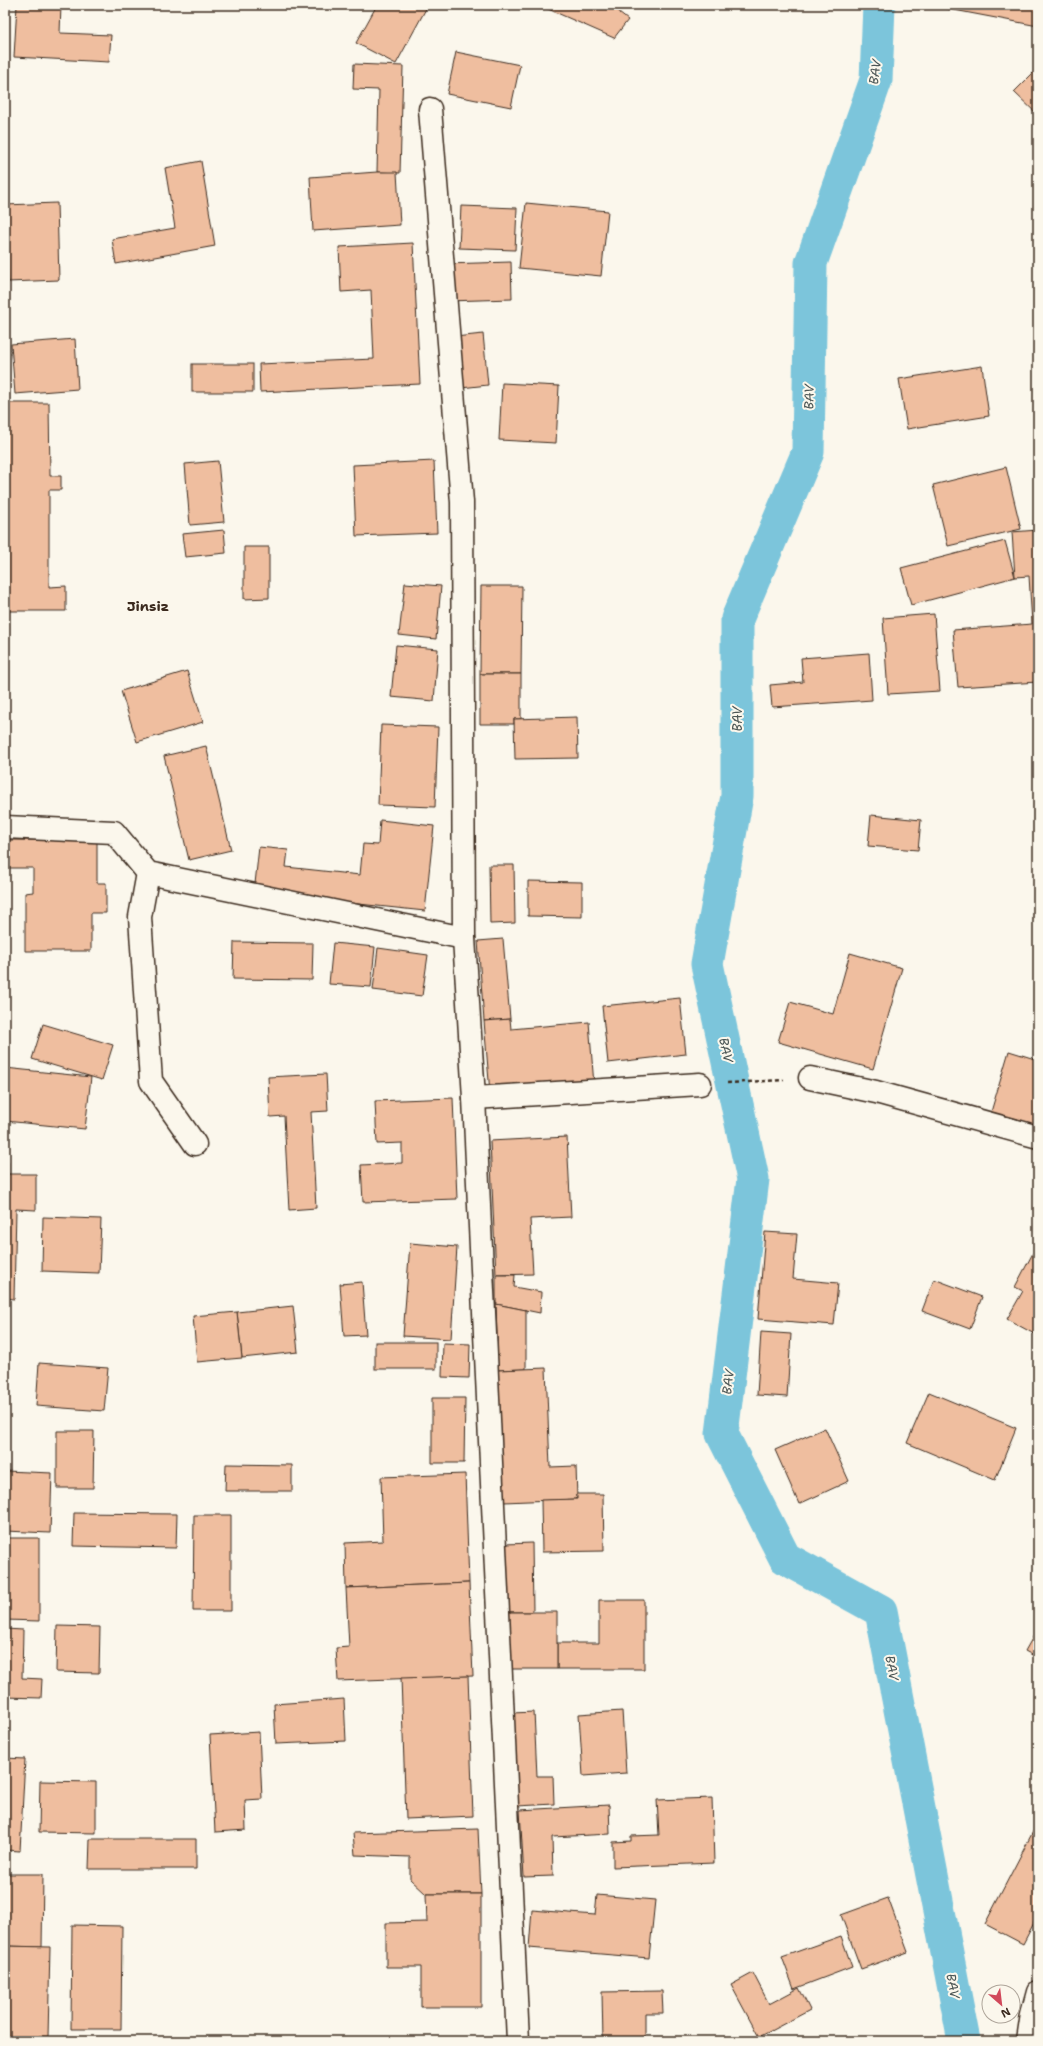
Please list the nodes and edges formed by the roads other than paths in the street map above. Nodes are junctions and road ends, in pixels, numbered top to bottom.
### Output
1 (430, 109) dead end
2 (5, 827) edge
3 (148, 873) junction
4 (464, 938) junction
5 (810, 1078) road end
6 (700, 1084) road end
7 (474, 1098) junction
8 (1038, 1137) edge
9 (195, 1144) dead end
10 (1038, 1992) edge
11 (518, 2041) edge
12 (1028, 2041) edge

1 - 4 street
2 - 3 street
3 - 4 street
3 - 9 street
4 - 7 street
5 - 8 street
6 - 7 street
7 - 11 street
10 - 12 street

